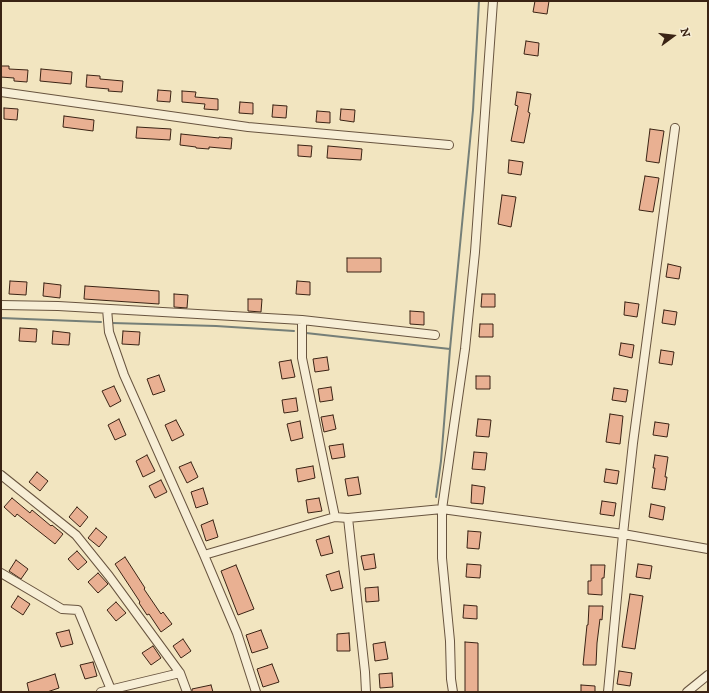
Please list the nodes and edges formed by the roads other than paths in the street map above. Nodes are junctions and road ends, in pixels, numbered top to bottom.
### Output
1 (493, 1) edge
2 (1, 92) edge
3 (675, 128) dead end
4 (449, 145) dead end
5 (1, 305) edge
6 (107, 308) junction
7 (302, 320) junction
8 (435, 336) dead end
9 (1, 475) edge
10 (442, 509) junction
11 (335, 517) junction
12 (348, 518) junction
13 (623, 534) junction
14 (708, 549) edge
15 (204, 555) junction
16 (1, 573) edge
17 (180, 673) junction
18 (708, 675) edge
19 (111, 691) edge
20 (101, 692) edge
21 (188, 692) edge
22 (256, 692) edge
23 (366, 692) edge
24 (453, 692) edge
25 (608, 692) edge
26 (687, 692) edge

1 - 10 street
2 - 4 street
3 - 13 street
5 - 6 street
6 - 7 street
6 - 15 street
7 - 8 street
7 - 11 street
9 - 17 street
10 - 12 street
10 - 13 street
10 - 24 street
11 - 12 street
11 - 15 street
12 - 23 street
13 - 14 street
13 - 25 street
15 - 22 street
16 - 19 street
17 - 19 street
17 - 21 street
18 - 26 street
19 - 20 street

